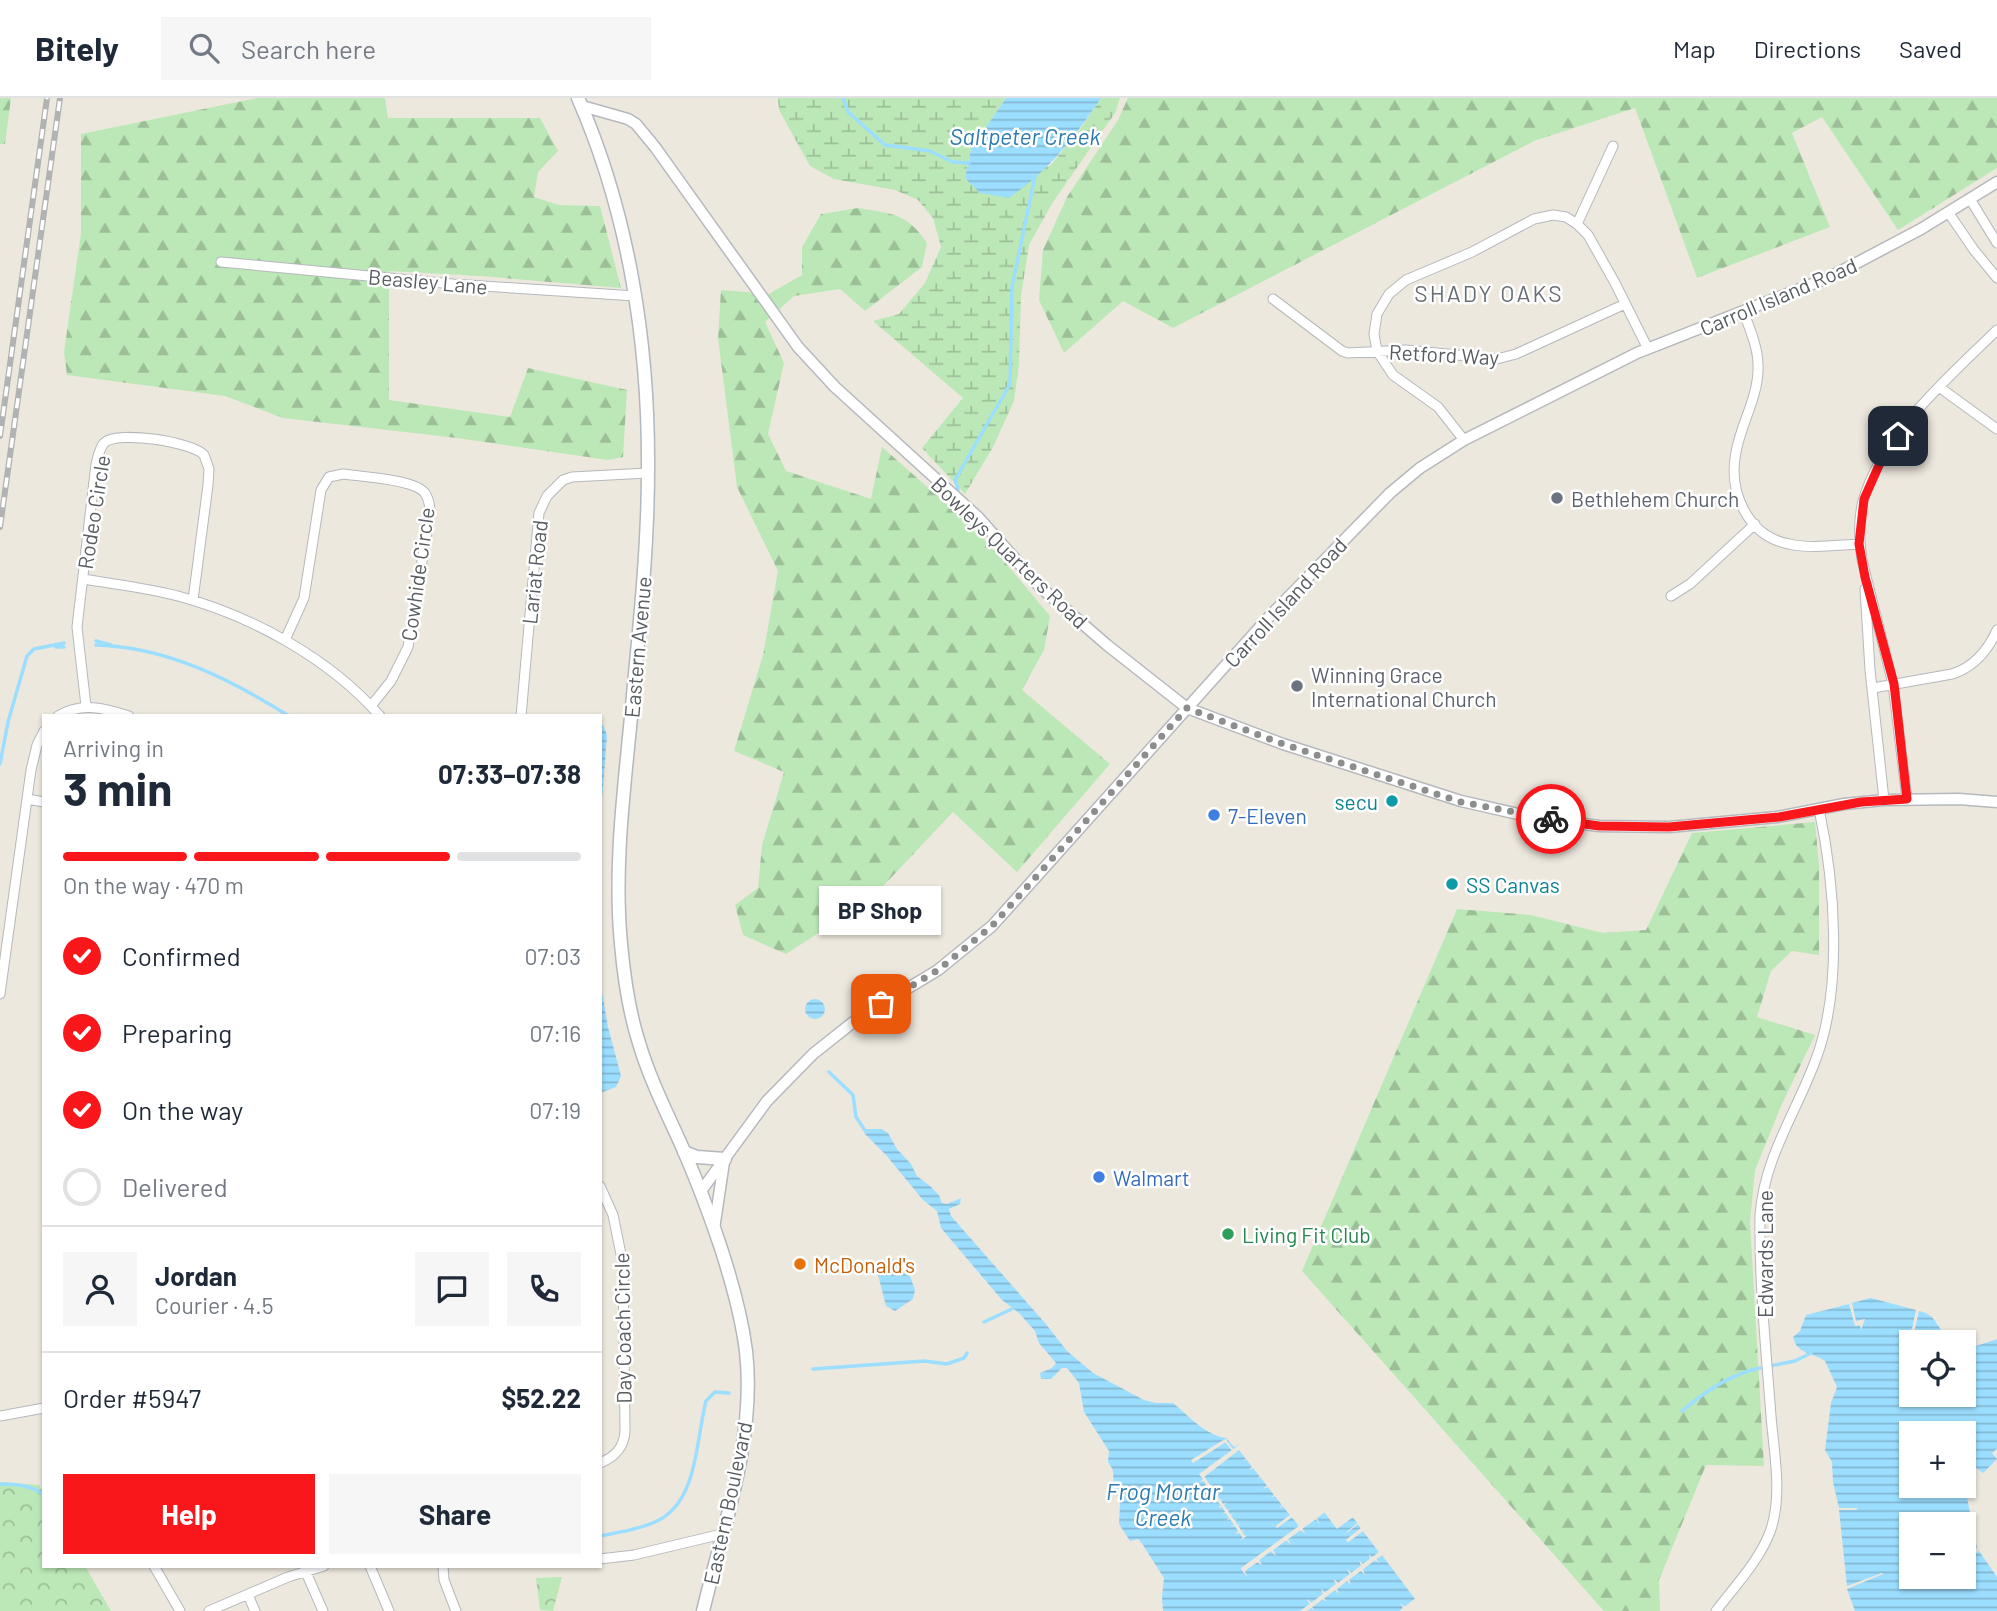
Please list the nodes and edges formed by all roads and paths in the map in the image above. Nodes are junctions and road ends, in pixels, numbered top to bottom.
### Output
1 (580, 102) edge
2 (606, 114) junction
3 (590, 128) junction
4 (1613, 146) dead end
5 (1997, 183) edge
6 (1970, 199) junction
7 (1948, 212) junction
8 (1577, 223) junction
9 (1997, 243) edge
10 (221, 262) dead end
11 (1997, 278) edge
12 (635, 296) junction
13 (1273, 299) dead end
14 (1625, 304) junction
15 (1744, 312) junction
16 (1997, 330) edge
17 (1648, 349) junction
18 (1377, 351) junction
19 (1939, 387) junction
20 (1997, 429) edge
21 (1464, 440) junction
22 (649, 473) junction
23 (1755, 524) junction
24 (1859, 544) junction
25 (1865, 577) junction
26 (83, 579) junction
27 (1671, 596) dead end
28 (193, 600) junction
29 (1997, 630) edge
30 (285, 640) junction
31 (1894, 684) junction
32 (1873, 688) junction
33 (86, 706) junction
34 (371, 706) junction
35 (1187, 708) junction
36 (62, 714) edge
37 (120, 714) edge
38 (378, 714) edge
39 (521, 714) edge
40 (42, 735) edge
41 (27, 799) junction
42 (1907, 799) junction
43 (1884, 800) junction
44 (42, 802) edge
45 (1997, 802) edge
46 (1818, 809) junction
47 (0, 993) edge
48 (684, 1152) junction
49 (724, 1159) junction
50 (602, 1191) edge
51 (701, 1191) junction
52 (714, 1230) junction
53 (42, 1408) edge
54 (0, 1416) edge
55 (602, 1462) edge
56 (722, 1534) junction
57 (602, 1559) edge
58 (155, 1568) edge
59 (314, 1568) edge
60 (371, 1568) edge
61 (443, 1568) edge
62 (305, 1570) junction
63 (248, 1595) junction
64 (180, 1611) edge
65 (209, 1611) edge
66 (255, 1611) edge
67 (323, 1611) edge
68 (389, 1611) edge
69 (456, 1611) edge
70 (703, 1611) edge
71 (1716, 1611) edge

1 - 2 street, Bowleys Quarters Road
1 - 3 main road, Eastern Avenue
2 - 3 street
2 - 35 street, Bowleys Quarters Road
3 - 12 main road, Eastern Avenue
4 - 8 street
5 - 6 street, Carroll Island Road
6 - 7 street, Carroll Island Road
6 - 9 street
7 - 11 street
7 - 15 street, Carroll Island Road
8 - 14 street
8 - 18 street
10 - 12 street, Beasley Lane
12 - 22 main road, Eastern Avenue
13 - 18 street, Retford Way
14 - 17 street
14 - 18 street, Retford Way
15 - 17 street, Carroll Island Road
15 - 23 street
16 - 19 street
17 - 21 street, Carroll Island Road
18 - 21 street
19 - 20 street
19 - 24 street
21 - 35 street, Carroll Island Road
22 - 39 street, Lariat Road
22 - 48 main road, Eastern Avenue
23 - 24 street
23 - 27 street
24 - 25 street
25 - 31 street
25 - 32 street
26 - 28 street
26 - 28 street, Rodeo Circle
26 - 33 street, Rodeo Circle
28 - 30 street
29 - 31 street
30 - 34 street
30 - 34 street, Cowhide Circle
31 - 32 street
31 - 42 street
32 - 43 street
33 - 36 street
33 - 37 street
34 - 38 street
35 - 46 street, Bowleys Quarters Road
35 - 49 street, Carroll Island Road
40 - 41 street
41 - 44 street
41 - 47 street
42 - 43 street, Bowleys Quarters Road
42 - 45 street, Bowleys Quarters Road
43 - 46 street, Bowleys Quarters Road
46 - 71 street, Edwards Lane
48 - 49 main road
48 - 51 main road, Eastern Avenue
49 - 51 street, Carroll Island Road
49 - 52 street
50 - 55 street, Day Coach Circle
51 - 52 main road, Eastern Boulevard
52 - 56 main road, Eastern Boulevard
53 - 54 street
56 - 57 street
56 - 70 main road, Eastern Boulevard
58 - 64 street
59 - 62 street
60 - 68 street
61 - 69 street
62 - 63 street
62 - 67 street
63 - 65 street
63 - 66 street

